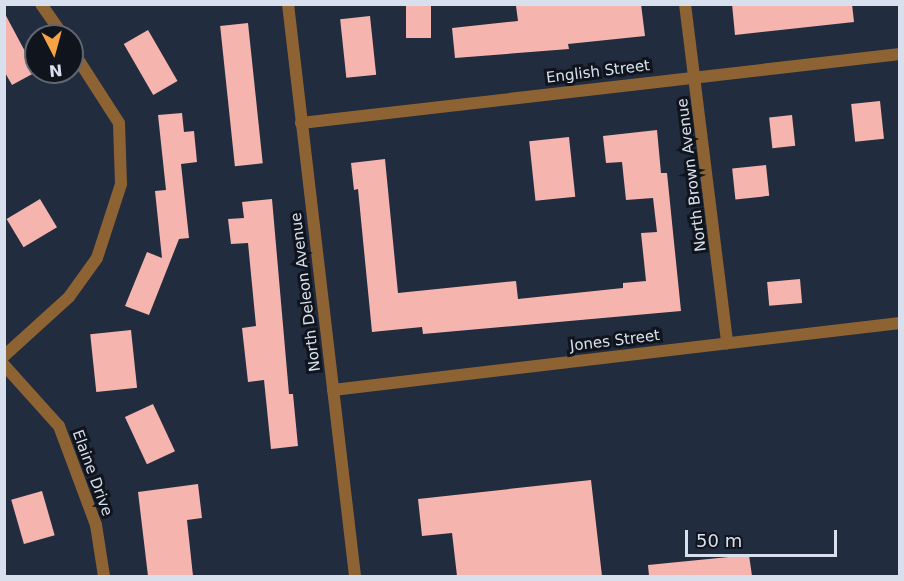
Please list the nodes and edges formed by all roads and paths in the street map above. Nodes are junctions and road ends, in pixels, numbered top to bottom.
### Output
1 (41, 4) edge
2 (288, 4) edge
3 (685, 4) edge
4 (55, 24) edge
5 (900, 54) edge
6 (84, 69) edge
7 (695, 76) junction
8 (301, 123) junction
9 (900, 323) edge
10 (727, 343) junction
11 (4, 356) edge
12 (4, 366) edge
13 (333, 390) junction
14 (104, 576) edge
15 (355, 576) edge

1 - 4 street
2 - 8 street, North Deleon Avenue
3 - 7 street, North Brown Avenue
5 - 7 street, English Street
6 - 11 street
7 - 8 street, English Street
7 - 10 street, North Brown Avenue
8 - 13 street, North Deleon Avenue
9 - 10 street, Jones Street
10 - 13 street, Jones Street
12 - 14 street, Elaine Drive
13 - 15 street, North Deleon Avenue

